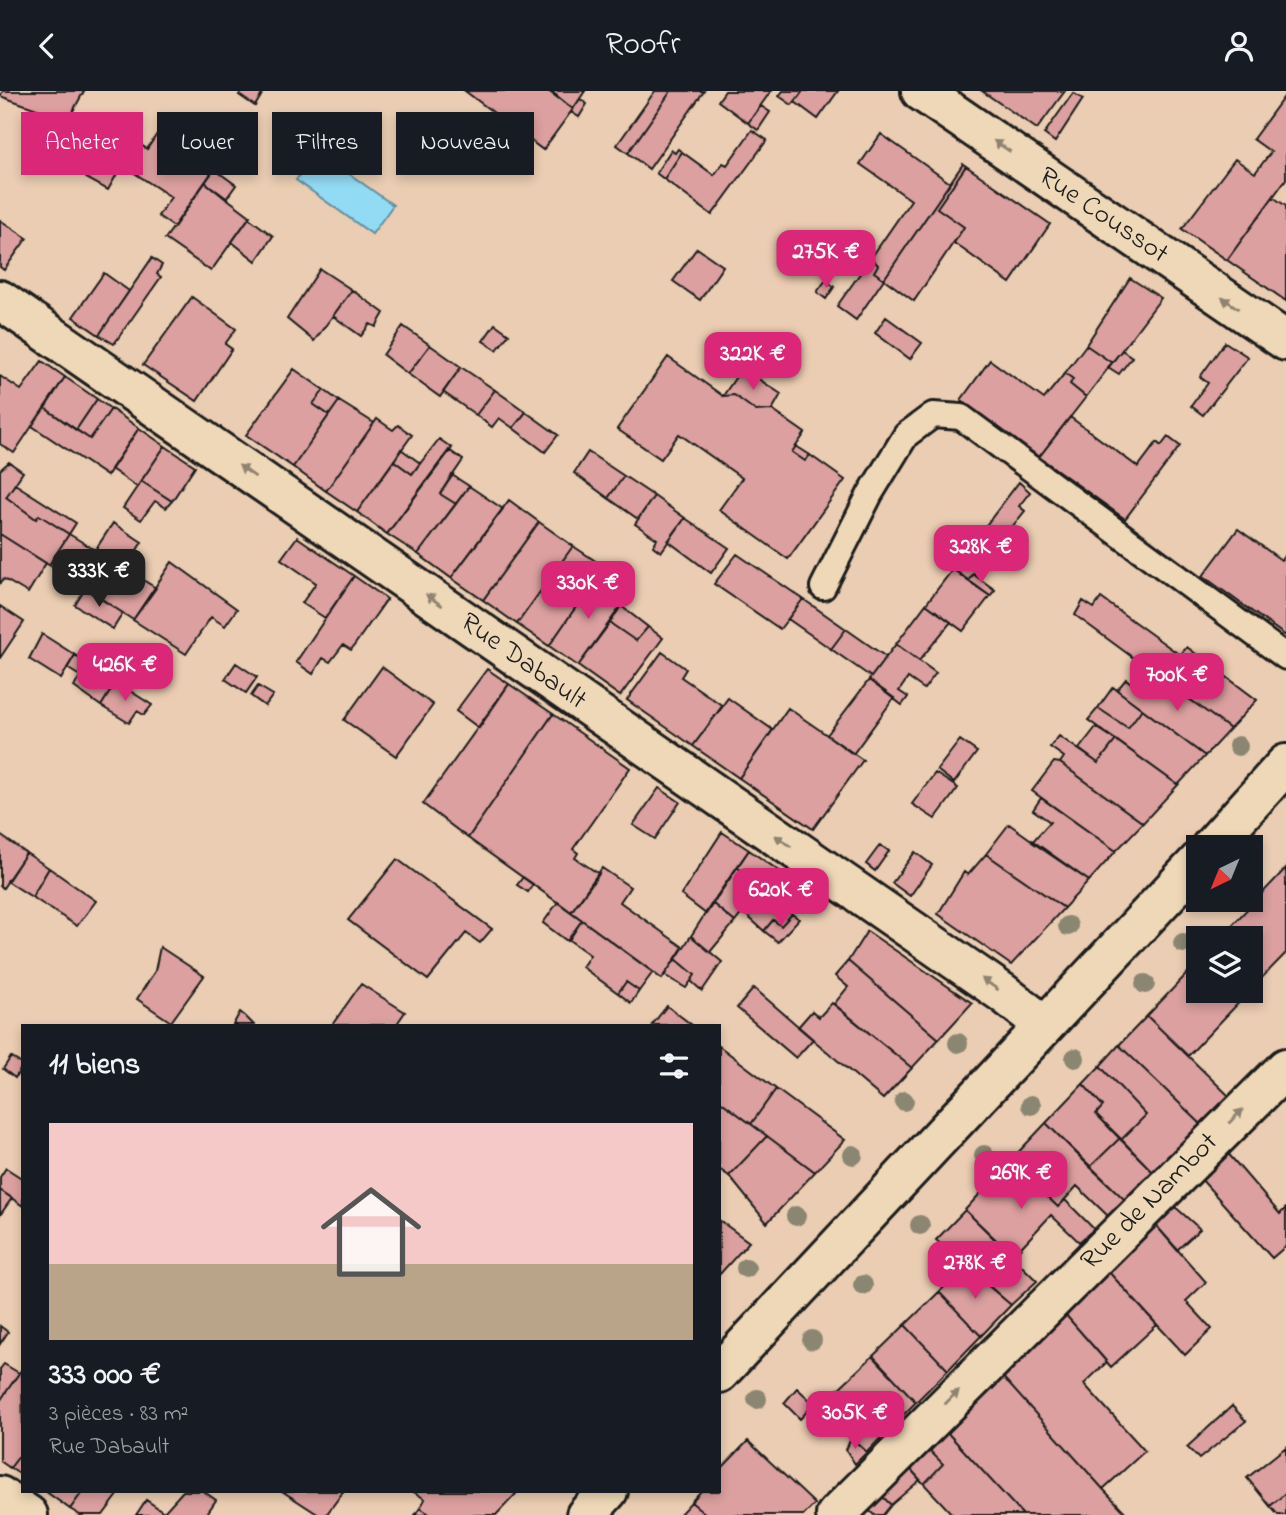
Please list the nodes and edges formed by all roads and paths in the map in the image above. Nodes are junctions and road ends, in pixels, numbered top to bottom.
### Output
1 (921, 91) edge
2 (0, 300) edge
3 (1286, 341) edge
4 (823, 587) dead end
5 (1286, 657) edge
6 (1286, 764) edge
7 (1222, 835) edge
8 (1186, 875) edge
9 (1044, 1025) junction
10 (1286, 1068) edge
11 (721, 1371) edge
12 (606, 1493) edge
13 (0, 1496) edge
14 (28, 1515) edge
15 (586, 1515) edge
16 (836, 1515) edge

3 -> 1 street, Rue Coussot
9 -> 2 street, Rue Dabault
4 - 5 lane
6 - 7 street
8 - 9 street
9 - 11 street
16 -> 10 street, Rue de Nambot
12 - 15 street
13 - 14 street

